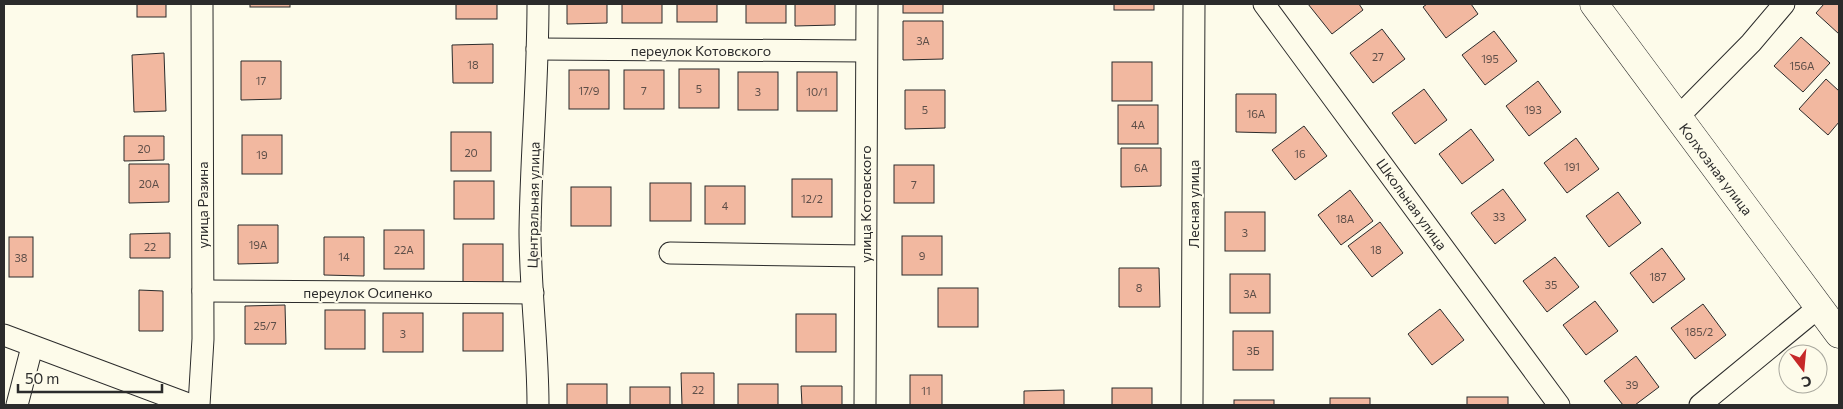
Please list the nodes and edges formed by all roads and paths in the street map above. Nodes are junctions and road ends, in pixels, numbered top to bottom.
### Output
1 (202, 4) edge
2 (538, 4) edge
3 (866, 4) edge
4 (1194, 4) edge
5 (1264, 4) edge
6 (1594, 4) edge
7 (1784, 4) edge
8 (538, 49) junction
9 (865, 51) junction
10 (1677, 118) junction
11 (670, 253) dead end
12 (865, 256) junction
13 (203, 291) junction
14 (533, 292) junction
15 (1819, 307) junction
16 (1839, 334) edge
17 (4, 335) edge
18 (32, 347) junction
19 (17, 405) edge
20 (190, 405) edge
21 (198, 405) edge
22 (538, 405) edge
23 (866, 405) edge
24 (1192, 405) edge
25 (1559, 405) edge
26 (1700, 405) edge

1 - 13 street, улица Разина
2 - 8 street, Центральная улица
3 - 9 street, улица Котовского
4 - 24 street, Лесная улица
5 - 25 street, Школьная улица
6 - 10 main road, Колхозная улица
7 - 10 street
8 - 9 street, переулок Котовского
8 - 14 street, Центральная улица
9 - 12 street, улица Котовского
10 - 15 main road, Колхозная улица
11 - 12 street
12 - 23 street, улица Котовского
13 - 14 street, переулок Осипенко
13 - 21 street, улица Разина
14 - 22 street, Центральная улица
15 - 16 main road, Колхозная улица
15 - 26 street
17 - 18 street
18 - 19 street
18 - 20 street

